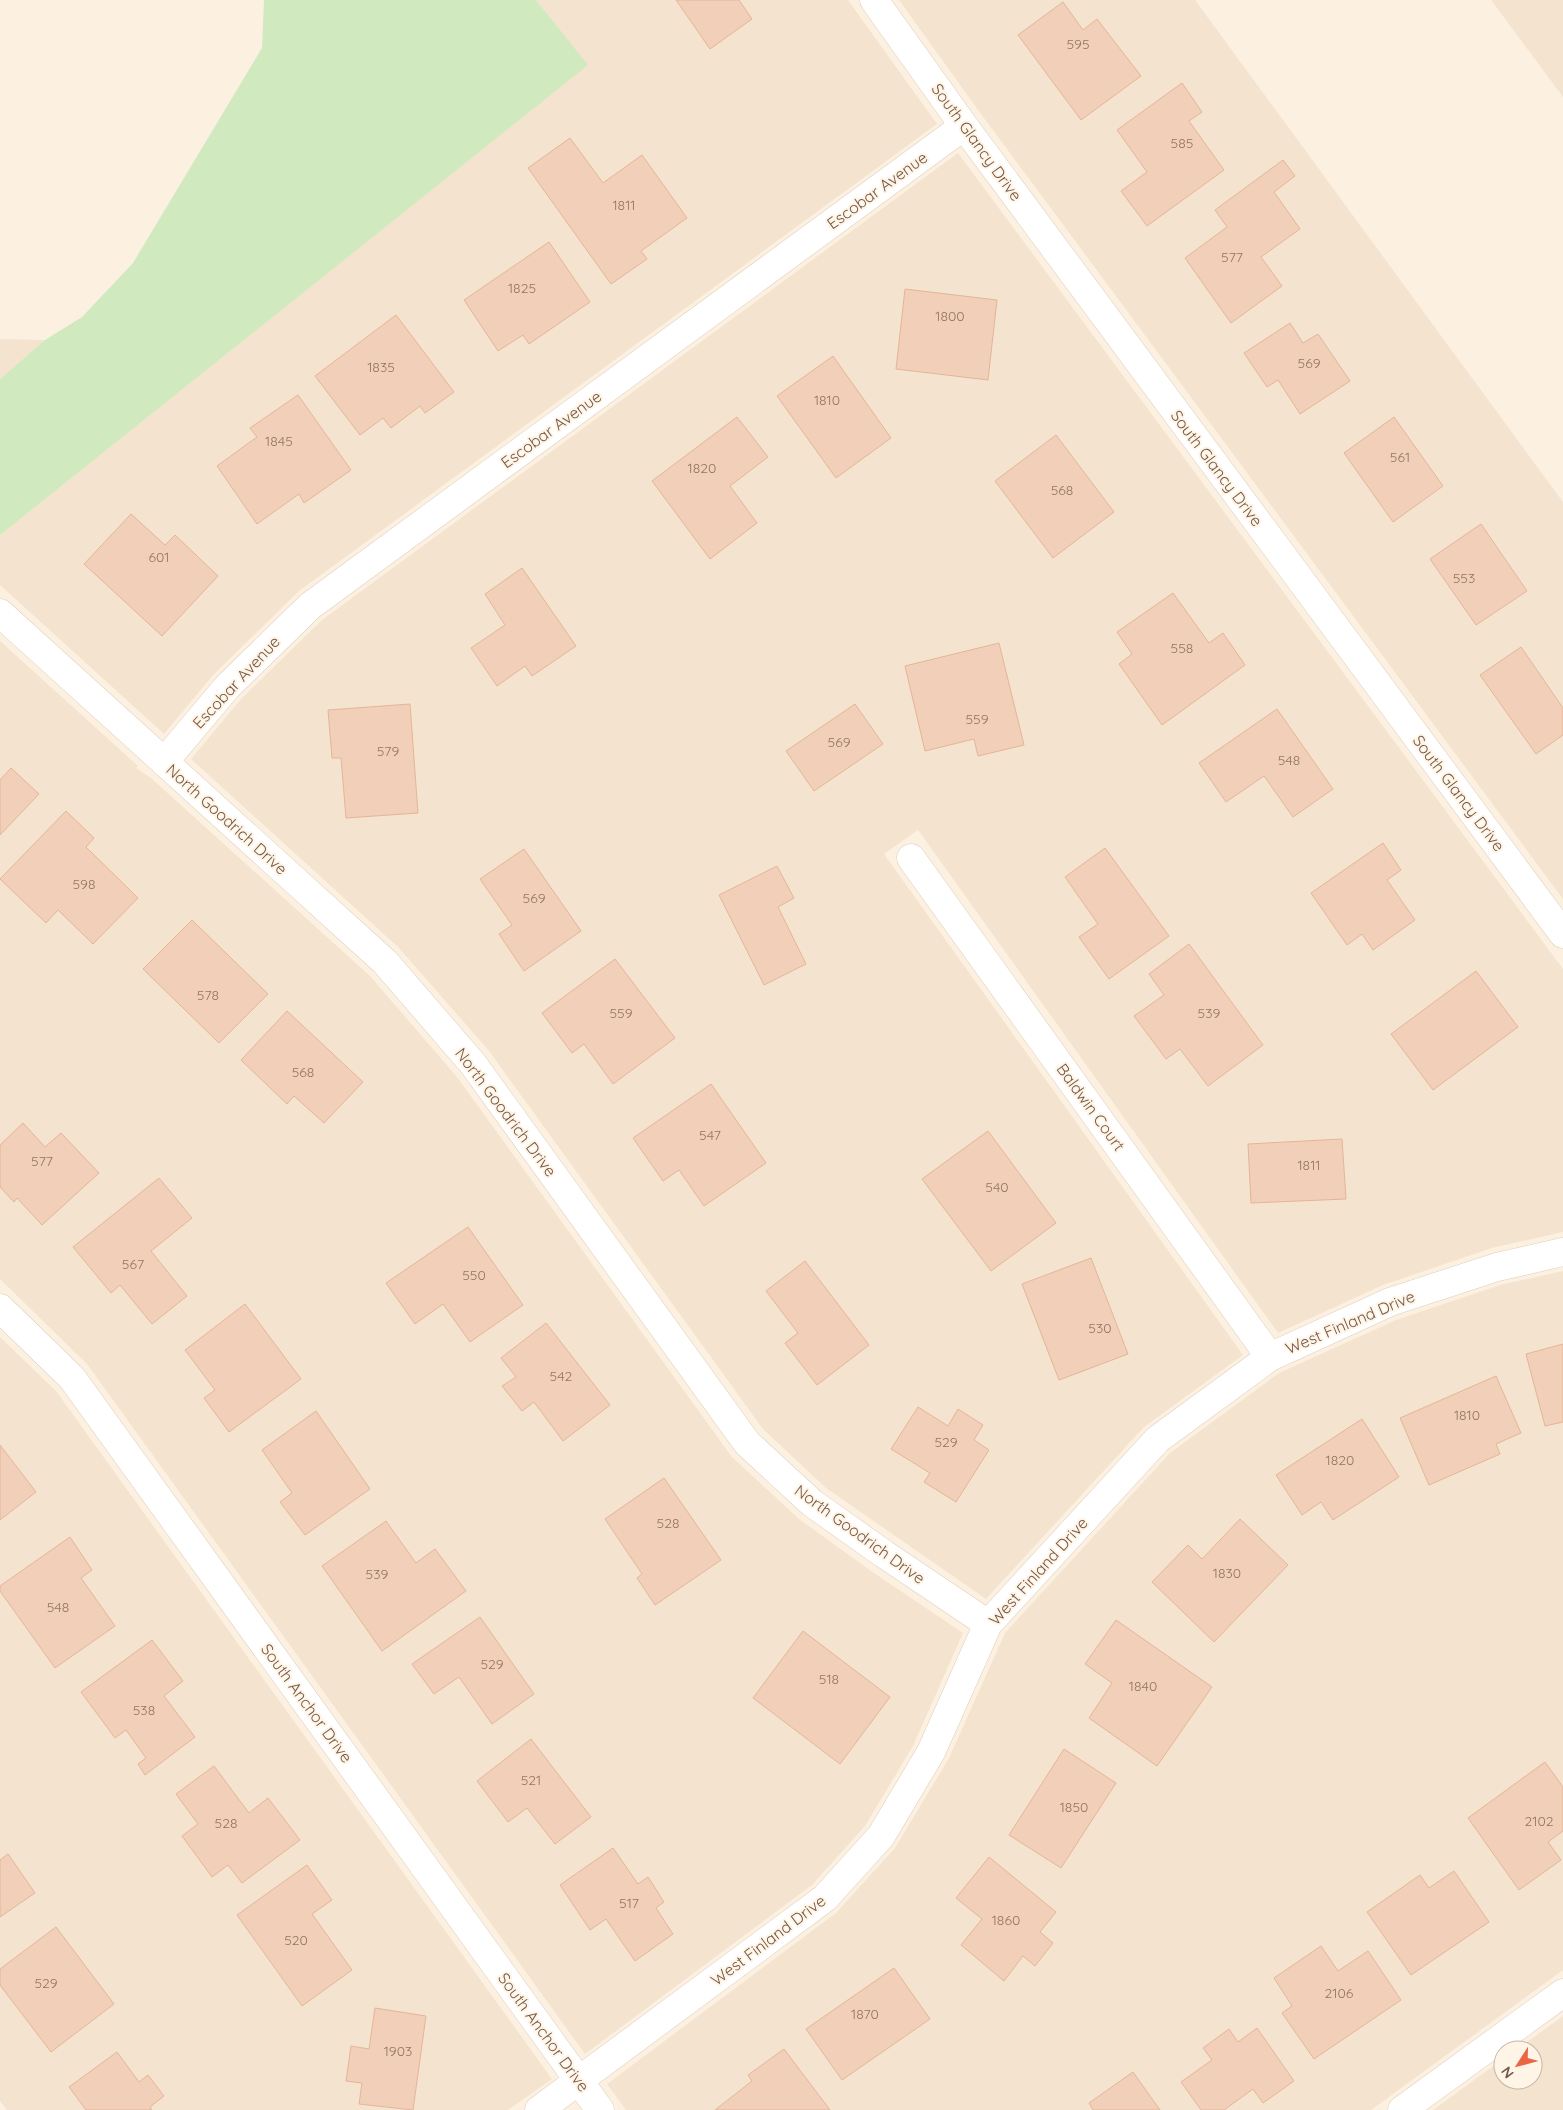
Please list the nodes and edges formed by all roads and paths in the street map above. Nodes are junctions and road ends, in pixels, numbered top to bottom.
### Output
1 (874, 0) edge
2 (964, 126) junction
3 (0, 613) edge
4 (164, 762) junction
5 (911, 858) dead end
6 (1563, 934) edge
7 (1563, 1252) edge
8 (0, 1308) edge
9 (1270, 1357) junction
10 (988, 1624) junction
11 (1563, 1993) edge
12 (579, 2081) junction
13 (539, 2110) edge
14 (600, 2110) edge
15 (1402, 2110) edge

1 - 2 street, South Glancy Drive
2 - 4 street, Escobar Avenue
2 - 6 street, South Glancy Drive
3 - 4 street, North Goodrich Drive
4 - 10 street, North Goodrich Drive
5 - 9 street, Baldwin Court
7 - 9 street, West Finland Drive
8 - 12 street, South Anchor Drive
9 - 10 street, West Finland Drive
10 - 12 street, West Finland Drive
11 - 15 street
12 - 13 street, West Finland Drive
12 - 14 street, South Anchor Drive

